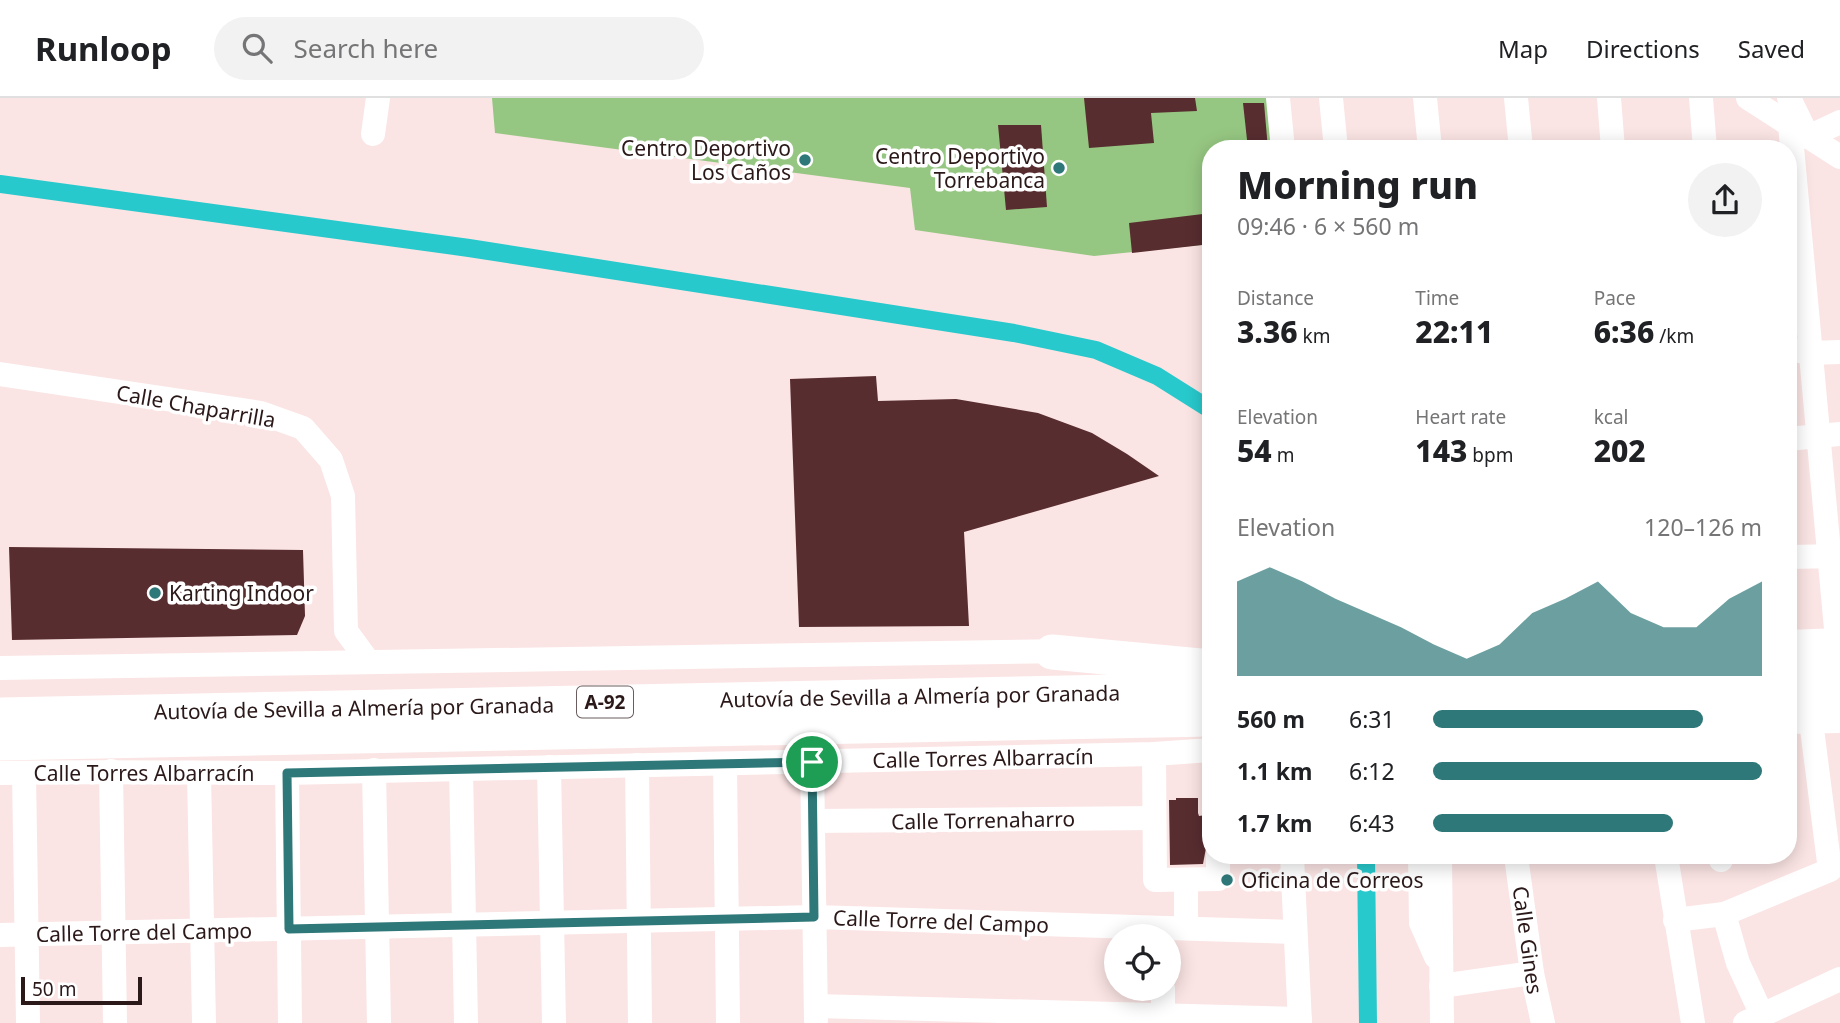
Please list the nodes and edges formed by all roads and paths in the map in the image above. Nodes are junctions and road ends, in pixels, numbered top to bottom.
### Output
1 (378, 98) edge
2 (1278, 98) edge
3 (1331, 98) edge
4 (1424, 98) edge
5 (1516, 98) edge
6 (1609, 98) edge
7 (1701, 98) edge
8 (1748, 98) edge
9 (1789, 98) edge
10 (1840, 122) edge
11 (1799, 131) junction
12 (373, 134) dead end
13 (1282, 140) edge
14 (1335, 140) edge
15 (1429, 140) edge
16 (1520, 140) edge
17 (1613, 140) edge
18 (1704, 140) edge
19 (1840, 157) edge
20 (1799, 351) edge
21 (1840, 352) edge
22 (0, 374) edge
23 (1829, 435) edge
24 (1797, 438) edge
25 (1835, 556) edge
26 (1797, 557) edge
27 (346, 631) junction
28 (1797, 643) edge
29 (1839, 647) edge
30 (1202, 649) edge
31 (1052, 652) junction
32 (369, 661) junction
33 (1797, 661) edge
34 (322, 662) junction
35 (1202, 666) edge
36 (0, 668) edge
37 (1202, 690) edge
38 (1840, 695) edge
39 (1797, 713) edge
40 (1797, 713) edge
41 (0, 715) edge
42 (1797, 718) edge
43 (1202, 719) edge
44 (1081, 721) junction
45 (1840, 721) edge
46 (1202, 735) edge
47 (0, 743) edge
48 (1202, 751) edge
49 (1153, 754) junction
50 (110, 756) junction
51 (812, 762) junction
52 (724, 764) junction
53 (637, 765) junction
54 (8, 767) edge
55 (549, 767) junction
56 (461, 769) junction
57 (374, 770) junction
58 (287, 773) junction
59 (199, 774) junction
60 (1154, 818) junction
61 (813, 821) junction
62 (1218, 864) edge
63 (1292, 864) edge
64 (1420, 864) edge
65 (1440, 864) edge
66 (1517, 864) edge
67 (1667, 864) edge
68 (1186, 880) junction
69 (1724, 914) junction
70 (814, 917) junction
71 (726, 919) junction
72 (1675, 920) junction
73 (638, 921) junction
74 (552, 923) junction
75 (464, 924) junction
76 (1173, 924) edge
77 (377, 927) junction
78 (1104, 928) edge
79 (289, 929) junction
80 (202, 931) junction
81 (1181, 931) edge
82 (113, 932) junction
83 (1295, 932) junction
84 (26, 934) junction
85 (0, 935) edge
86 (1532, 973) junction
87 (1441, 979) junction
88 (1840, 979) edge
89 (1163, 1001) edge
90 (816, 1015) edge
91 (1163, 1015) junction
92 (1079, 1018) edge
93 (1754, 1019) edge
94 (1300, 1021) edge
95 (28, 1023) edge
96 (115, 1023) edge
97 (204, 1023) edge
98 (290, 1023) edge
99 (379, 1023) edge
100 (466, 1023) edge
101 (554, 1023) edge
102 (640, 1023) edge
103 (728, 1023) edge
104 (1442, 1023) edge
105 (1543, 1023) edge
106 (1693, 1023) edge

1 - 12 street
2 - 13 street
3 - 14 street
4 - 15 street
5 - 16 street
6 - 17 street
7 - 18 street
8 - 11 street
9 - 11 street
10 - 11 street
11 - 19 street
11 - 20 street
20 - 21 street
20 - 23 street
22 - 27 street, Calle Chaparrilla
23 - 24 street
23 - 25 street
25 - 26 street
25 - 29 street
27 - 32 street
27 - 34 street
28 - 29 street
29 - 33 highway
30 - 31 street
31 - 32 street
31 - 35 highway
32 - 34 street
34 - 36 street
37 - 41 highway, Autovía de Sevilla a Almería por Granada / A-92
38 - 39 highway
40 - 45 street
42 - 69 street
43 - 44 highway, Autovía de Sevilla a Almería por Granada / A-92
44 - 46 highway
44 - 50 highway, Autovía de Sevilla a Almería por Granada / A-92
47 - 50 highway, Autovía de Sevilla a Almería por Granada / A-92
48 - 49 street, Calle Torres Albarracín
49 - 51 street, Calle Torres Albarracín
49 - 60 street
50 - 54 highway
50 - 59 street, Calle Torres Albarracín
50 - 82 street
51 - 52 street, Calle Torres Albarracín
51 - 61 street
52 - 53 street, Calle Torres Albarracín
52 - 71 street
53 - 55 street, Calle Torres Albarracín
53 - 73 street
54 - 84 street
55 - 56 street, Calle Torres Albarracín
55 - 74 street
56 - 57 street, Calle Torres Albarracín
56 - 75 street
57 - 58 street, Calle Torres Albarracín
57 - 77 street
58 - 59 street, Calle Torres Albarracín
58 - 79 street
59 - 80 street
60 - 61 street, Calle Torrenaharro
60 - 68 street
61 - 70 street
62 - 68 street
63 - 83 street
64 - 87 street
65 - 87 street
66 - 86 street, Calle Gines
67 - 72 street
68 - 76 street
69 - 72 street
69 - 93 street
70 - 71 street, Calle Torre del Campo
70 - 78 street, Calle Torre del Campo
70 - 90 street
71 - 73 street, Calle Torre del Campo
71 - 103 street
72 - 106 street
73 - 74 street, Calle Torre del Campo
73 - 102 street
74 - 75 street, Calle Torre del Campo
74 - 101 street
75 - 77 street, Calle Torre del Campo
75 - 100 street
77 - 79 street, Calle Torre del Campo
77 - 99 street
79 - 80 street, Calle Torre del Campo
79 - 98 street
80 - 82 street, Calle Torre del Campo
80 - 97 street
81 - 83 street, Calle Torre del Campo
82 - 84 street, Calle Torre del Campo
82 - 96 street
83 - 94 street
84 - 85 street, Calle Torre del Campo
84 - 95 street
86 - 87 street
86 - 105 street, Calle Gines
87 - 104 street
88 - 93 street
89 - 91 street
90 - 92 street
91 - 92 street
91 - 94 street

